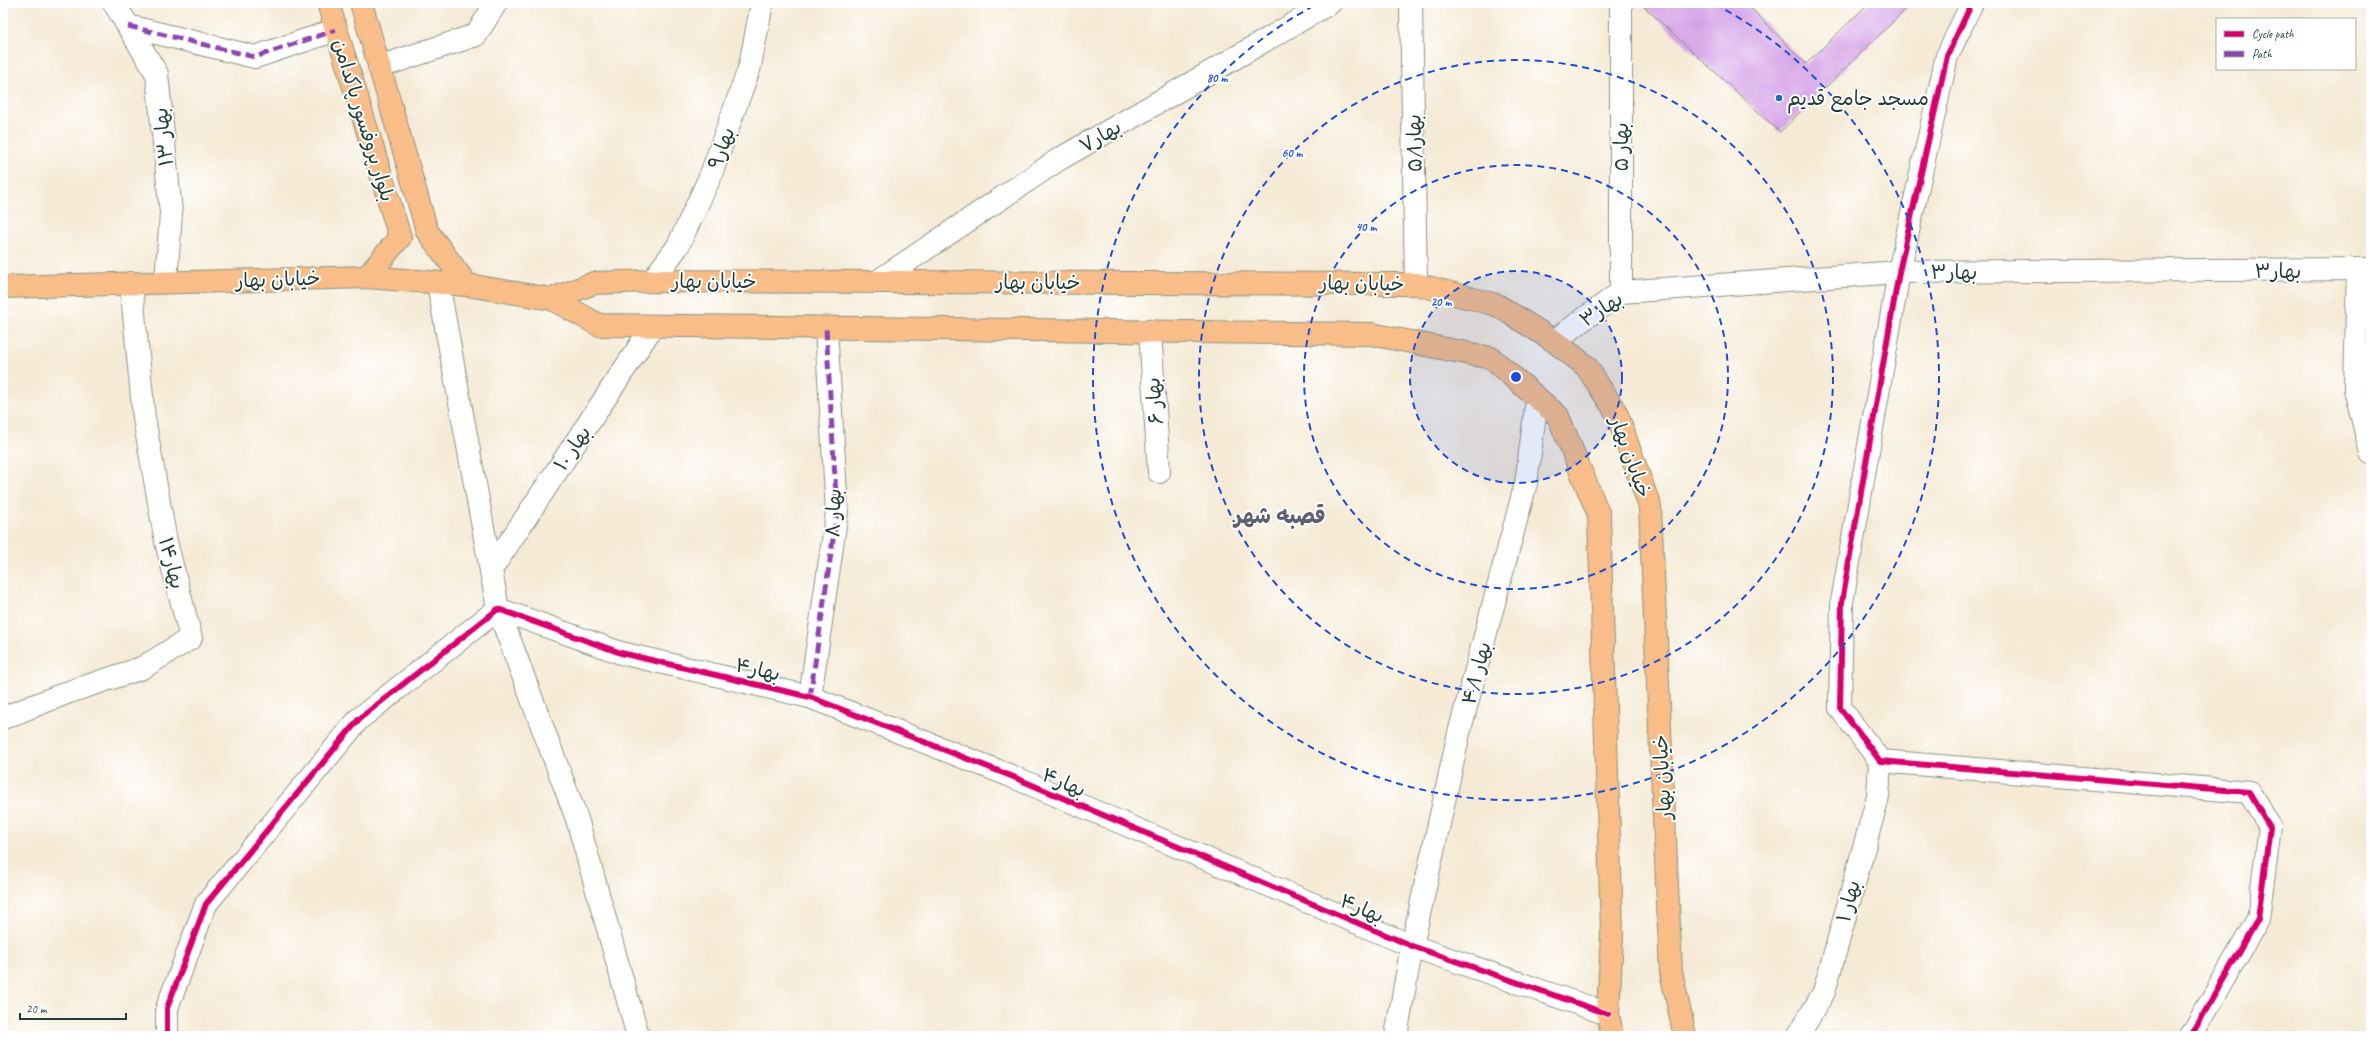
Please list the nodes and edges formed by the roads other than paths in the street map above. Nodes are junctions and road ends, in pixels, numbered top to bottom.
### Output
1 (114, 3) edge
2 (328, 3) edge
3 (360, 3) edge
4 (496, 3) edge
5 (762, 3) edge
6 (1330, 3) edge
7 (1412, 3) edge
8 (1621, 3) edge
9 (1972, 3) edge
10 (128, 26) junction
11 (336, 30) junction
12 (379, 67) junction
13 (427, 231) junction
14 (400, 237) junction
15 (2364, 270) edge
16 (1900, 272) junction
17 (367, 276) junction
18 (652, 281) junction
19 (878, 281) junction
20 (166, 282) junction
21 (131, 283) junction
22 (438, 283) junction
23 (1416, 284) junction
24 (467, 285) junction
25 (3, 287) edge
26 (1621, 292) junction
27 (552, 299) junction
28 (653, 326) junction
29 (826, 328) junction
30 (1150, 331) junction
31 (1554, 341) junction
32 (1537, 399) junction
33 (2371, 453) edge
34 (1159, 472) dead end
35 (491, 570) junction
36 (498, 608) junction
37 (810, 697) junction
38 (3, 718) edge
39 (1880, 761) junction
40 (1412, 946) junction
41 (1608, 1014) junction
42 (166, 1036) edge
43 (638, 1036) edge
44 (1396, 1036) edge
45 (1612, 1036) edge
46 (1685, 1036) edge
47 (1798, 1036) edge
48 (2192, 1036) edge

1 - 10 street, بهار ۱۳
2 - 11 main road, بلوار پروفسور پاکدامن
3 - 12 main road, بلوار پروفسور پاکدامن
4 - 12 street
5 - 18 street, بهار۹
6 - 19 street, بهار۷
7 - 23 street, بهار۵/۱
8 - 26 street, بهار ۵
9 - 16 street
10 - 11 street
10 - 20 street, بهار ۱۳
11 - 14 main road, بلوار پروفسور پاکدامن
12 - 13 main road, بلوار پروفسور پاکدامن
13 - 14 main road
13 - 24 main road
14 - 17 main road
15 - 16 street, بهار۳
15 - 33 street
16 - 26 street, بهار۳
16 - 39 street
17 - 20 main road, خیابان بهار
17 - 22 main road, خیابان بهار
18 - 19 main road, خیابان بهار
18 - 27 main road, خیابان بهار
19 - 23 main road, خیابان بهار
20 - 21 main road, خیابان بهار
21 - 25 main road, خیابان بهار
21 - 38 street, بهار۱۴
22 - 24 main road, خیابان بهار
22 - 35 street
23 - 31 main road, خیابان بهار
24 - 27 main road, خیابان بهار
26 - 31 street, بهار۳
27 - 28 main road, خیابان بهار
28 - 29 main road, خیابان بهار
28 - 35 street, بهار ۱۰
29 - 30 main road, خیابان بهار
29 - 37 street, بهار ۸
30 - 32 main road, خیابان بهار
30 - 34 street, بهار ۶
31 - 46 main road, خیابان بهار
32 - 40 street, بهار ۴/۱
32 - 41 main road, خیابان بهار
35 - 36 street
36 - 37 street, بهار۴
36 - 42 street
36 - 43 street
37 - 40 street, بهار۴
39 - 47 street, بهار ۱
39 - 48 street
40 - 41 street, بهار۴
40 - 44 street, بهار ۴/۱
41 - 45 main road, خیابان بهار

